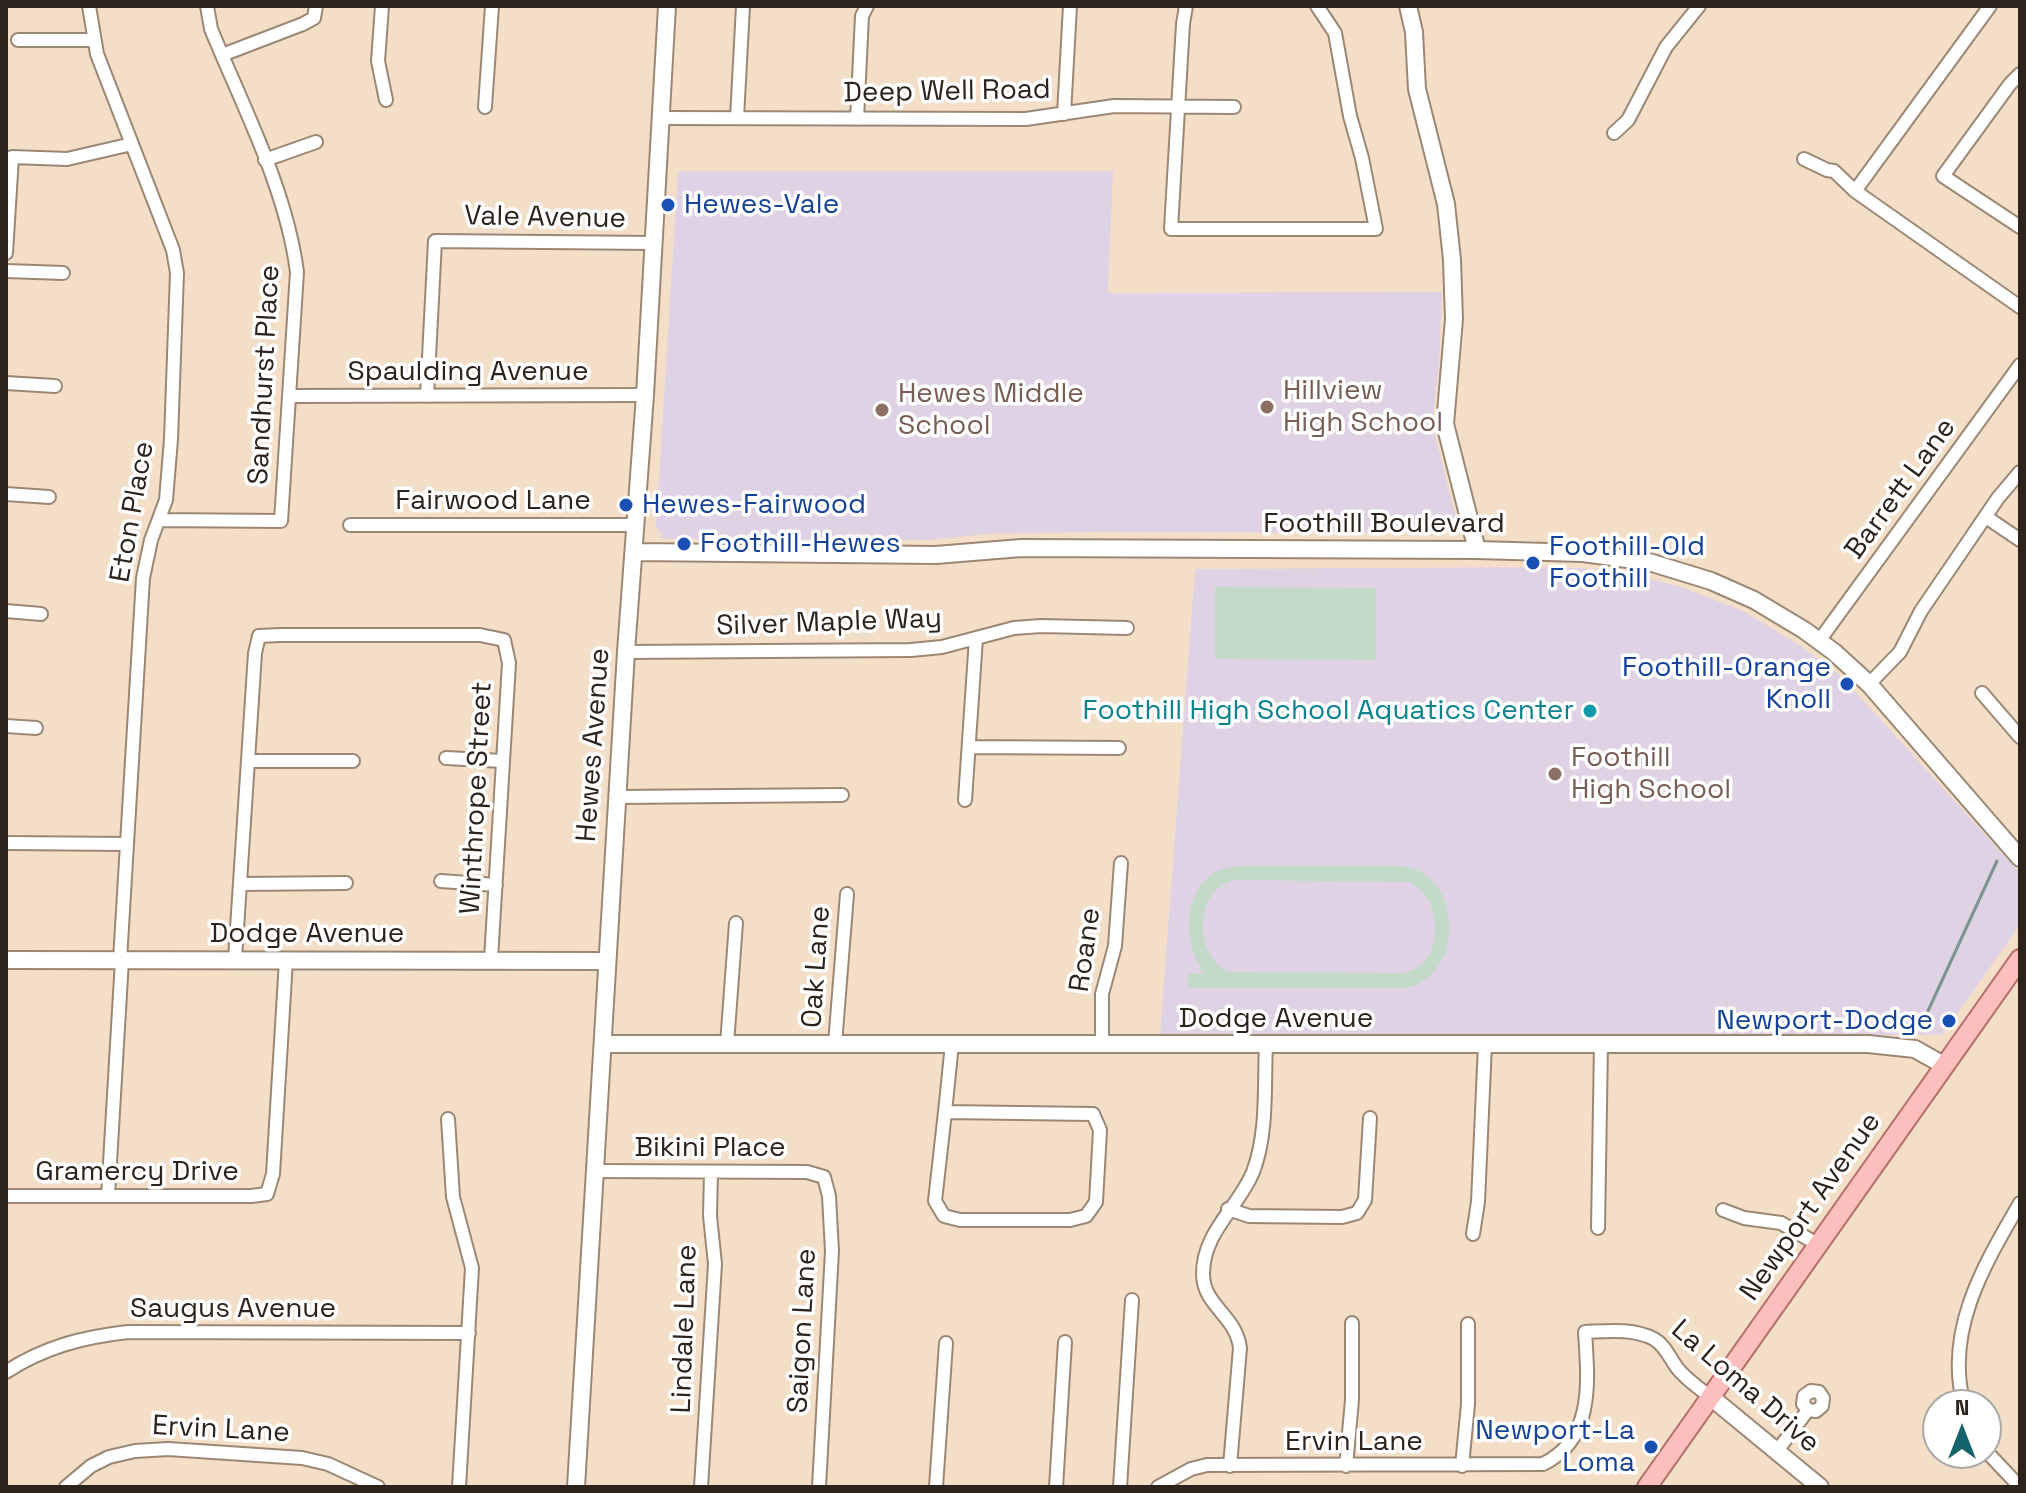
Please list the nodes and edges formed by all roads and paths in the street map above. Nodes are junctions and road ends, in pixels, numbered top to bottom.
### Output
1 (89, 6) edge
2 (207, 6) edge
3 (316, 6) edge
4 (382, 6) edge
5 (492, 6) edge
6 (667, 6) edge
7 (743, 6) edge
8 (867, 6) edge
9 (1070, 6) edge
10 (1186, 6) edge
11 (1317, 6) edge
12 (1408, 6) edge
13 (1699, 6) edge
14 (1990, 6) edge
15 (18, 40) dead end
16 (93, 40) junction
17 (222, 55) junction
18 (2020, 74) edge
19 (386, 100) dead end
20 (485, 107) dead end
21 (1178, 107) junction
22 (1234, 107) dead end
23 (1064, 114) junction
24 (661, 118) junction
25 (737, 118) junction
26 (857, 119) junction
27 (1614, 133) dead end
28 (316, 142) dead end
29 (132, 144) junction
30 (1804, 159) dead end
31 (265, 160) junction
32 (1855, 191) junction
33 (2020, 227) edge
34 (654, 243) junction
35 (6, 253) edge
36 (6, 271) edge
37 (63, 273) dead end
38 (2020, 307) edge
39 (2020, 365) edge
40 (6, 383) edge
41 (55, 386) dead end
42 (645, 395) junction
43 (291, 396) junction
44 (427, 396) junction
45 (2020, 472) edge
46 (6, 494) edge
47 (49, 497) dead end
48 (1986, 517) junction
49 (159, 520) junction
50 (350, 525) dead end
51 (636, 525) junction
52 (2020, 540) edge
53 (1477, 550) junction
54 (634, 552) junction
55 (6, 611) edge
56 (41, 614) dead end
57 (1127, 628) dead end
58 (976, 638) junction
59 (1819, 641) junction
60 (626, 652) junction
61 (1869, 684) junction
62 (1982, 693) dead end
63 (6, 726) edge
64 (36, 728) dead end
65 (2020, 737) edge
66 (969, 747) junction
67 (1119, 748) dead end
68 (446, 758) dead end
69 (248, 761) junction
70 (353, 761) dead end
71 (502, 761) junction
72 (842, 795) dead end
73 (617, 797) junction
74 (965, 800) dead end
75 (6, 843) edge
76 (127, 844) junction
77 (2020, 858) edge
78 (1121, 863) dead end
79 (441, 881) dead end
80 (346, 883) dead end
81 (241, 884) junction
82 (496, 885) junction
83 (847, 894) dead end
84 (736, 923) dead end
85 (235, 959) junction
86 (491, 959) junction
87 (2020, 959) edge
88 (6, 960) edge
89 (121, 960) junction
90 (286, 960) junction
91 (607, 961) junction
92 (603, 1044) junction
93 (727, 1044) junction
94 (835, 1044) junction
95 (952, 1044) junction
96 (1266, 1044) junction
97 (1485, 1044) junction
98 (1601, 1044) junction
99 (1102, 1045) junction
100 (1945, 1066) junction
101 (945, 1112) junction
102 (1370, 1118) dead end
103 (448, 1119) dead end
104 (595, 1171) junction
105 (711, 1173) junction
106 (824, 1177) joint
107 (6, 1196) edge
108 (108, 1196) junction
109 (2020, 1203) edge
110 (1228, 1209) junction
111 (1723, 1210) dead end
112 (1598, 1228) dead end
113 (1473, 1234) dead end
114 (1817, 1244) junction
115 (1132, 1300) dead end
116 (1352, 1323) dead end
117 (1468, 1324) dead end
118 (469, 1333) junction
119 (1065, 1342) dead end
120 (946, 1343) dead end
121 (6, 1372) edge
122 (1962, 1389) edge
123 (1712, 1398) junction
124 (1808, 1410) dead end
125 (1777, 1451) junction
126 (1554, 1459) joint
127 (1230, 1466) junction
128 (1346, 1466) junction
129 (1462, 1466) junction
130 (2002, 1468) edge
131 (349, 1473) junction
132 (66, 1487) edge
133 (345, 1487) edge
134 (378, 1487) edge
135 (459, 1487) edge
136 (576, 1487) edge
137 (701, 1487) edge
138 (819, 1487) edge
139 (936, 1487) edge
140 (1056, 1487) edge
141 (1120, 1487) edge
142 (1158, 1487) edge
143 (1647, 1487) edge
144 (1820, 1487) edge
145 (2020, 1487) edge

1 - 16 street, Eton Place
2 - 17 street, Sandhurst Place
3 - 17 street
4 - 19 street
5 - 20 street
6 - 24 street, Hewes Avenue
7 - 25 street
8 - 26 street
9 - 23 street
10 - 21 street
11 - 21 street
12 - 53 street
13 - 27 street
14 - 32 street
15 - 16 street
16 - 29 street, Eton Place
17 - 31 street, Sandhurst Place
18 - 33 street
21 - 22 street, Deep Well Road
21 - 23 street, Deep Well Road
23 - 26 street, Deep Well Road
24 - 25 street, Deep Well Road
24 - 34 street, Hewes Avenue
25 - 26 street, Deep Well Road
28 - 31 street
29 - 35 street
29 - 49 street, Eton Place
30 - 32 street
31 - 43 street, Sandhurst Place
32 - 38 street
34 - 42 street, Hewes Avenue
34 - 44 street, Vale Avenue
36 - 37 street
39 - 59 street, Barrett Lane
40 - 41 street
42 - 44 street, Spaulding Avenue
42 - 51 street, Hewes Avenue
43 - 44 street, Spaulding Avenue
43 - 49 street, Sandhurst Place
45 - 48 street
46 - 47 street
48 - 52 street
48 - 61 street
49 - 76 street, Eton Place
50 - 51 street, Fairwood Lane
51 - 54 street, Hewes Avenue
53 - 54 street, Foothill Boulevard
53 - 59 street, Foothill Boulevard
54 - 60 street, Hewes Avenue
55 - 56 street
57 - 58 street, Silver Maple Way
58 - 60 street, Silver Maple Way
58 - 66 street
59 - 61 street, Foothill Boulevard
60 - 73 street, Hewes Avenue
61 - 77 street, Foothill Boulevard
62 - 65 street
63 - 64 street
66 - 67 street
66 - 74 street
68 - 71 street
69 - 70 street
69 - 71 street, Winthrope Street
69 - 81 street
71 - 82 street, Winthrope Street
72 - 73 street
73 - 91 street, Hewes Avenue
75 - 76 street
76 - 89 street, Eton Place
78 - 99 street, Roane
79 - 82 street
80 - 81 street
81 - 85 street
82 - 86 street, Winthrope Street
83 - 94 street, Oak Lane
84 - 93 street
85 - 89 street, Dodge Avenue
85 - 90 street, Dodge Avenue
86 - 90 street, Dodge Avenue
86 - 91 street, Dodge Avenue
87 - 100 main road, Newport Avenue
88 - 89 street, Dodge Avenue
89 - 108 street, Eton Place
90 - 108 street, Gramercy Drive
91 - 92 street, Hewes Avenue
92 - 93 street, Dodge Avenue
92 - 104 street, Hewes Avenue
93 - 94 street, Dodge Avenue
94 - 95 street, Dodge Avenue
95 - 99 street, Dodge Avenue
95 - 101 street
96 - 97 street, Dodge Avenue
96 - 99 street, Dodge Avenue
96 - 110 street
97 - 98 street, Dodge Avenue
97 - 113 street
98 - 100 street, Dodge Avenue
98 - 112 street
100 - 114 main road, Newport Avenue
101 - 101 street
102 - 110 street
103 - 118 street
104 - 105 street, Bikini Place
104 - 136 street, Hewes Avenue
105 - 106 street, Bikini Place
105 - 137 street, Lindale Lane
106 - 138 street, Saigon Lane
107 - 108 street, Gramercy Drive
109 - 122 street
110 - 127 street
111 - 114 street
114 - 123 main road, Newport Avenue
115 - 141 street
116 - 128 street
117 - 129 street
118 - 121 street, Saugus Avenue
118 - 135 street
119 - 140 street
120 - 139 street
123 - 125 street, La Loma Drive
123 - 126 street, La Loma Drive
123 - 143 main road, Newport Avenue
124 - 125 street
125 - 144 street, La Loma Drive
126 - 129 street, Ervin Lane
127 - 128 street, Ervin Lane
127 - 142 street, Ervin Lane
128 - 129 street, Ervin Lane
130 - 145 street
131 - 132 street, Ervin Lane
131 - 133 street
131 - 134 street, Ervin Lane

